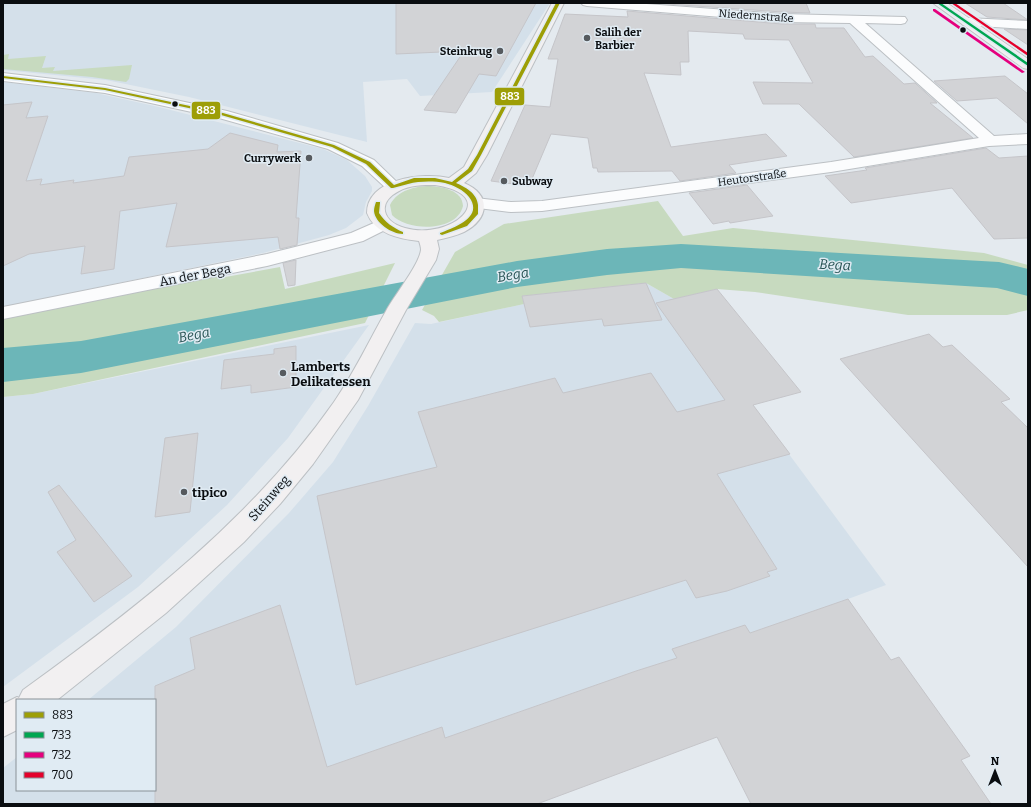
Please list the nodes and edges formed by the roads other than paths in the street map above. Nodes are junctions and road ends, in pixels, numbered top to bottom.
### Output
1 (558, 3) edge
2 (587, 3) edge
3 (939, 3) edge
4 (854, 20) junction
5 (901, 20) dead end
6 (967, 22) junction
7 (1028, 25) edge
8 (1028, 65) edge
9 (3, 77) edge
10 (1028, 139) edge
11 (989, 141) junction
12 (453, 183) junction
13 (394, 187) junction
14 (476, 203) junction
15 (383, 224) junction
16 (427, 236) junction
17 (3, 313) edge
18 (34, 699) edge

1 - 12 street
2 - 4 street, Niedernstraße
3 - 6 street
4 - 5 street, Niedernstraße
4 - 11 street
6 - 7 street
6 - 8 street
9 - 13 street
10 - 11 street, Heutorstraße
11 - 14 street, Heutorstraße
12 - 13 street
12 - 14 street
13 - 15 street
14 - 16 street
15 - 16 street
15 - 17 street, An der Bega
16 - 18 street, Steinweg

